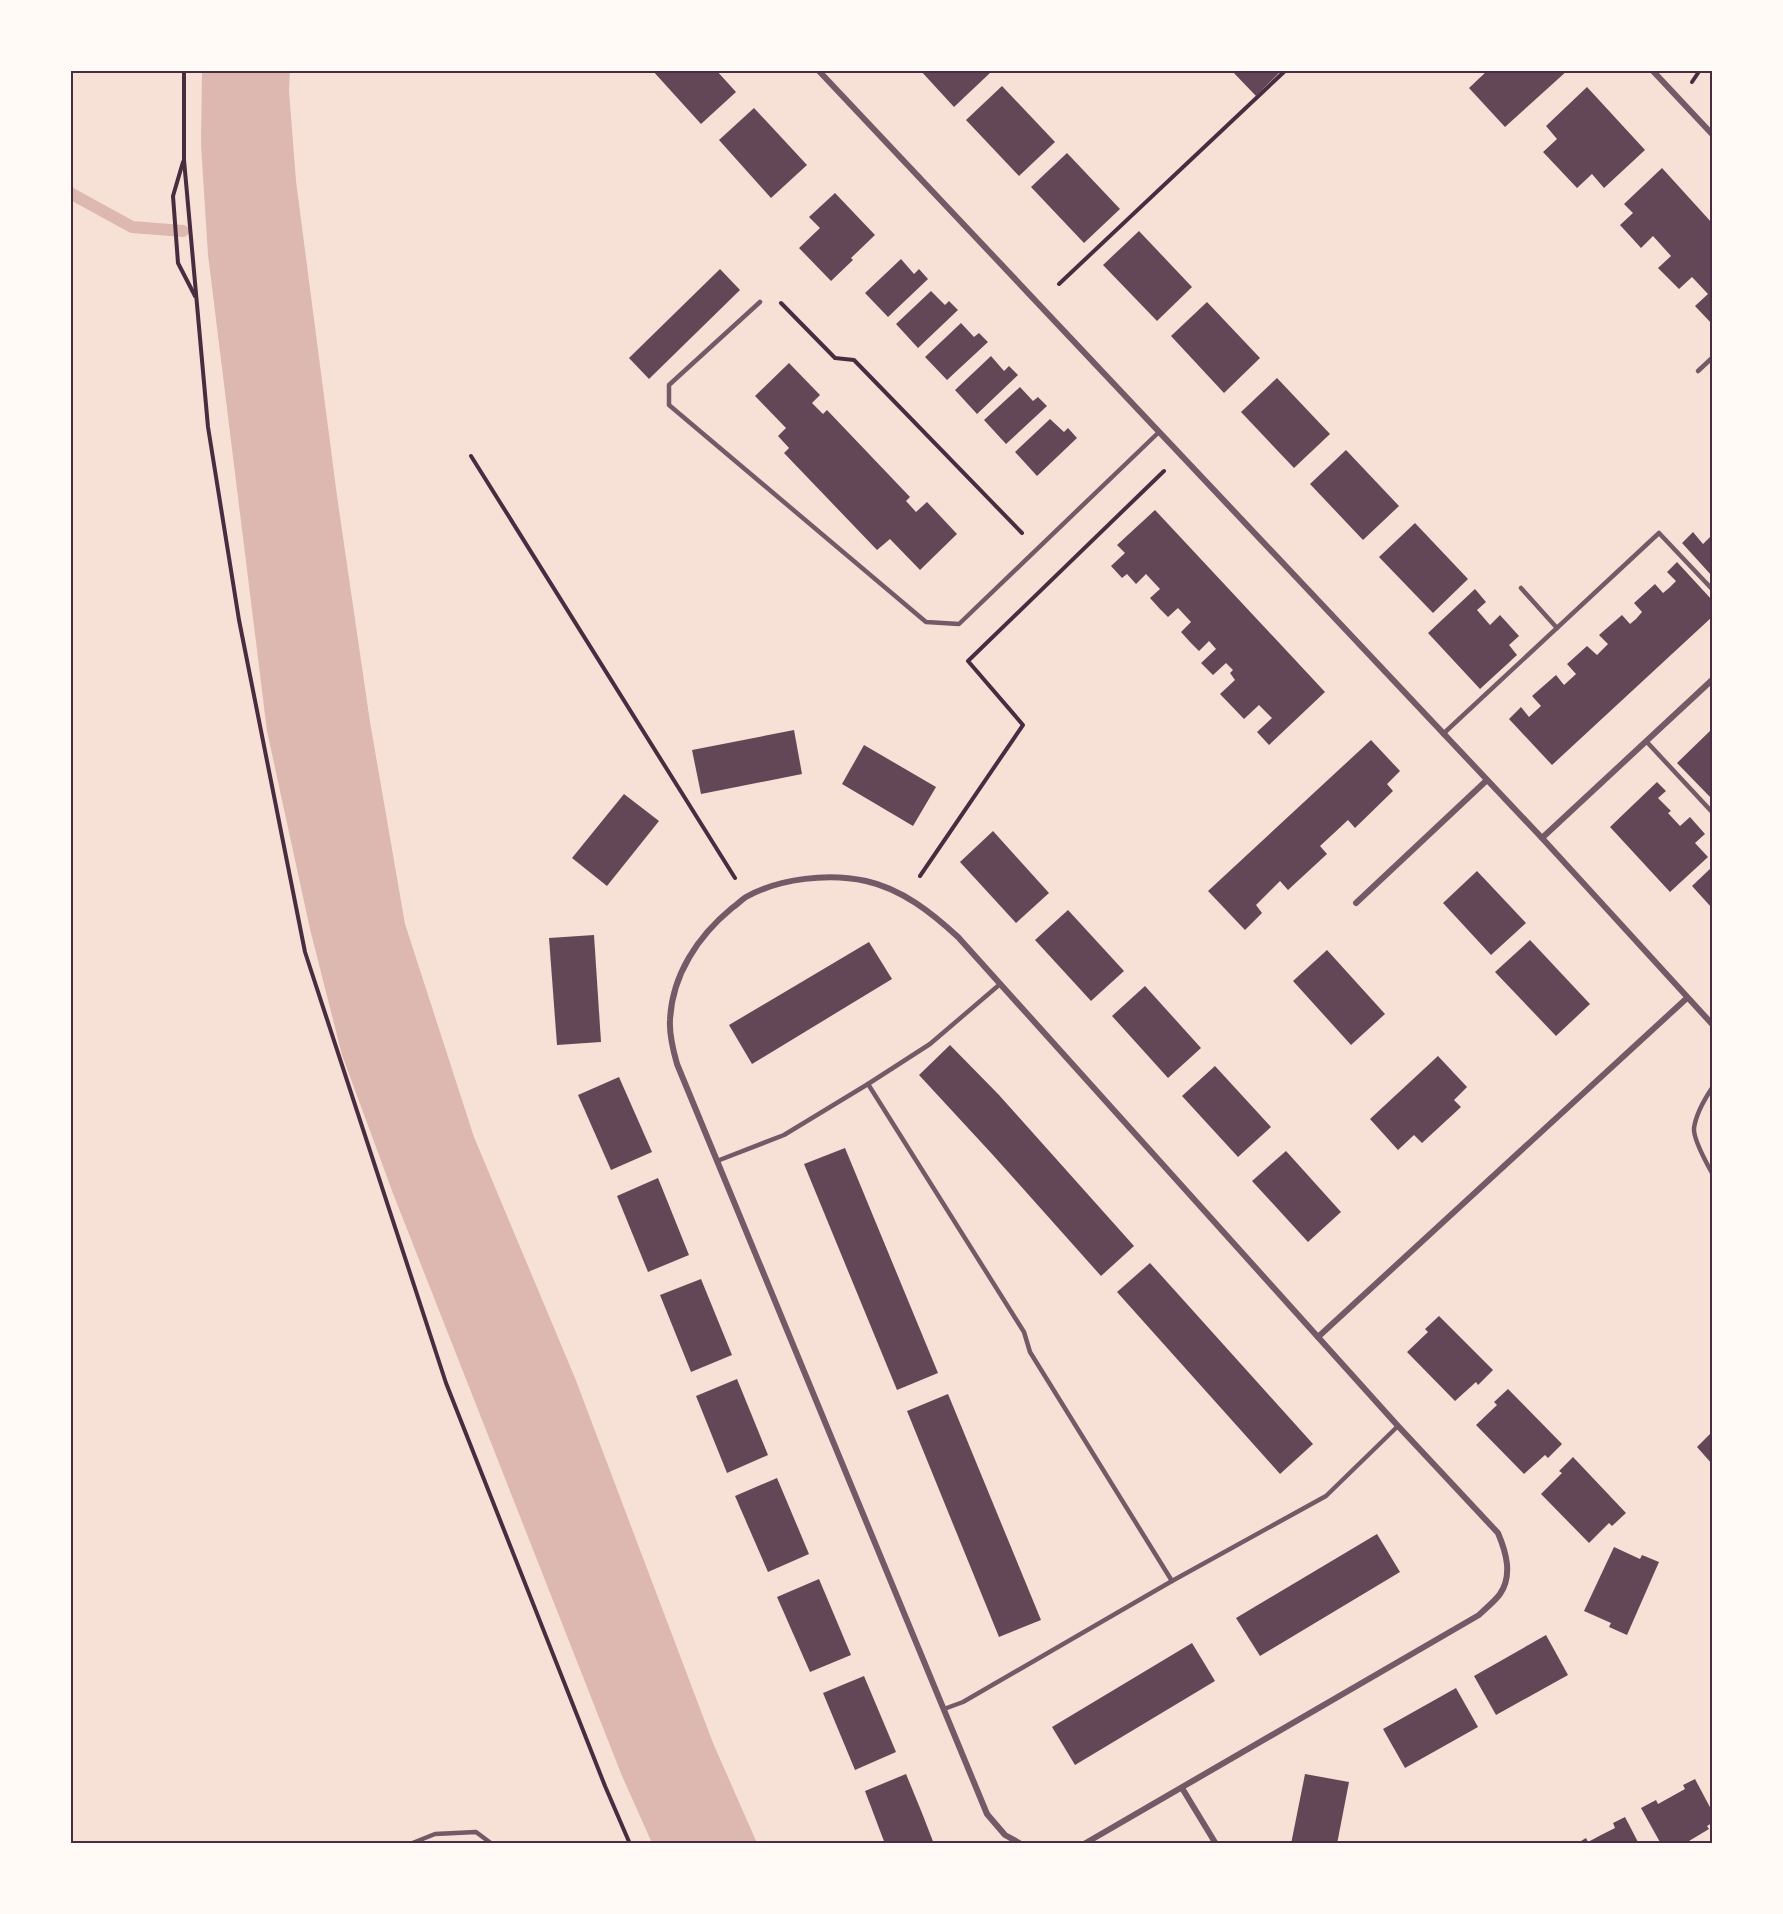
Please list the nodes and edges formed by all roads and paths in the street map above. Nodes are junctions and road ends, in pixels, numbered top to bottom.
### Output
1 (184, 70) edge
2 (818, 70) edge
3 (1286, 70) edge
4 (1652, 70) edge
5 (1713, 134) edge
6 (184, 160) junction
7 (1059, 284) dead end
8 (196, 300) junction
9 (760, 302) joint
10 (1713, 358) edge
11 (1698, 371) dead end
12 (1159, 432) junction
13 (1180, 455) junction
14 (471, 456) dead end
15 (1023, 534) dead end
16 (1521, 588) dead end
17 (1713, 589) edge
18 (1557, 628) junction
19 (1713, 680) edge
20 (1443, 734) junction
21 (1646, 741) junction
22 (1487, 780) junction
23 (1713, 812) edge
24 (1542, 838) junction
25 (920, 876) dead end
26 (746, 897) junction
27 (1356, 903) dead end
28 (999, 985) junction
29 (1687, 998) junction
30 (1713, 1024) edge
31 (868, 1084) junction
32 (1713, 1088) edge
33 (717, 1161) junction
34 (1713, 1173) edge
35 (1318, 1337) junction
36 (1398, 1426) junction
37 (1172, 1581) junction
38 (944, 1709) junction
39 (1182, 1788) junction
40 (410, 1844) edge
41 (492, 1844) edge
42 (630, 1844) edge
43 (1021, 1844) edge
44 (1084, 1844) edge
45 (1216, 1844) edge

1 - 6 path
2 - 12 street
3 - 7 path
4 - 5 street
6 - 8 path
6 - 8 path
8 - 42 path
9 - 12 lane
9 - 15 path
10 - 11 lane
12 - 13 street
13 - 20 street
13 - 25 path
14 - 26 path
16 - 18 lane
17 - 18 lane
18 - 20 lane
19 - 21 street
20 - 22 street
21 - 23 lane
21 - 24 street
22 - 24 street
22 - 27 street
24 - 29 street
26 - 28 street
26 - 33 street
28 - 31 lane
28 - 35 street
29 - 30 street
29 - 35 street
31 - 33 lane
31 - 37 lane
32 - 34 lane
33 - 38 street
35 - 36 street
36 - 37 lane
36 - 39 street
37 - 38 lane
38 - 43 street
39 - 44 street
39 - 45 street
40 - 41 lane

